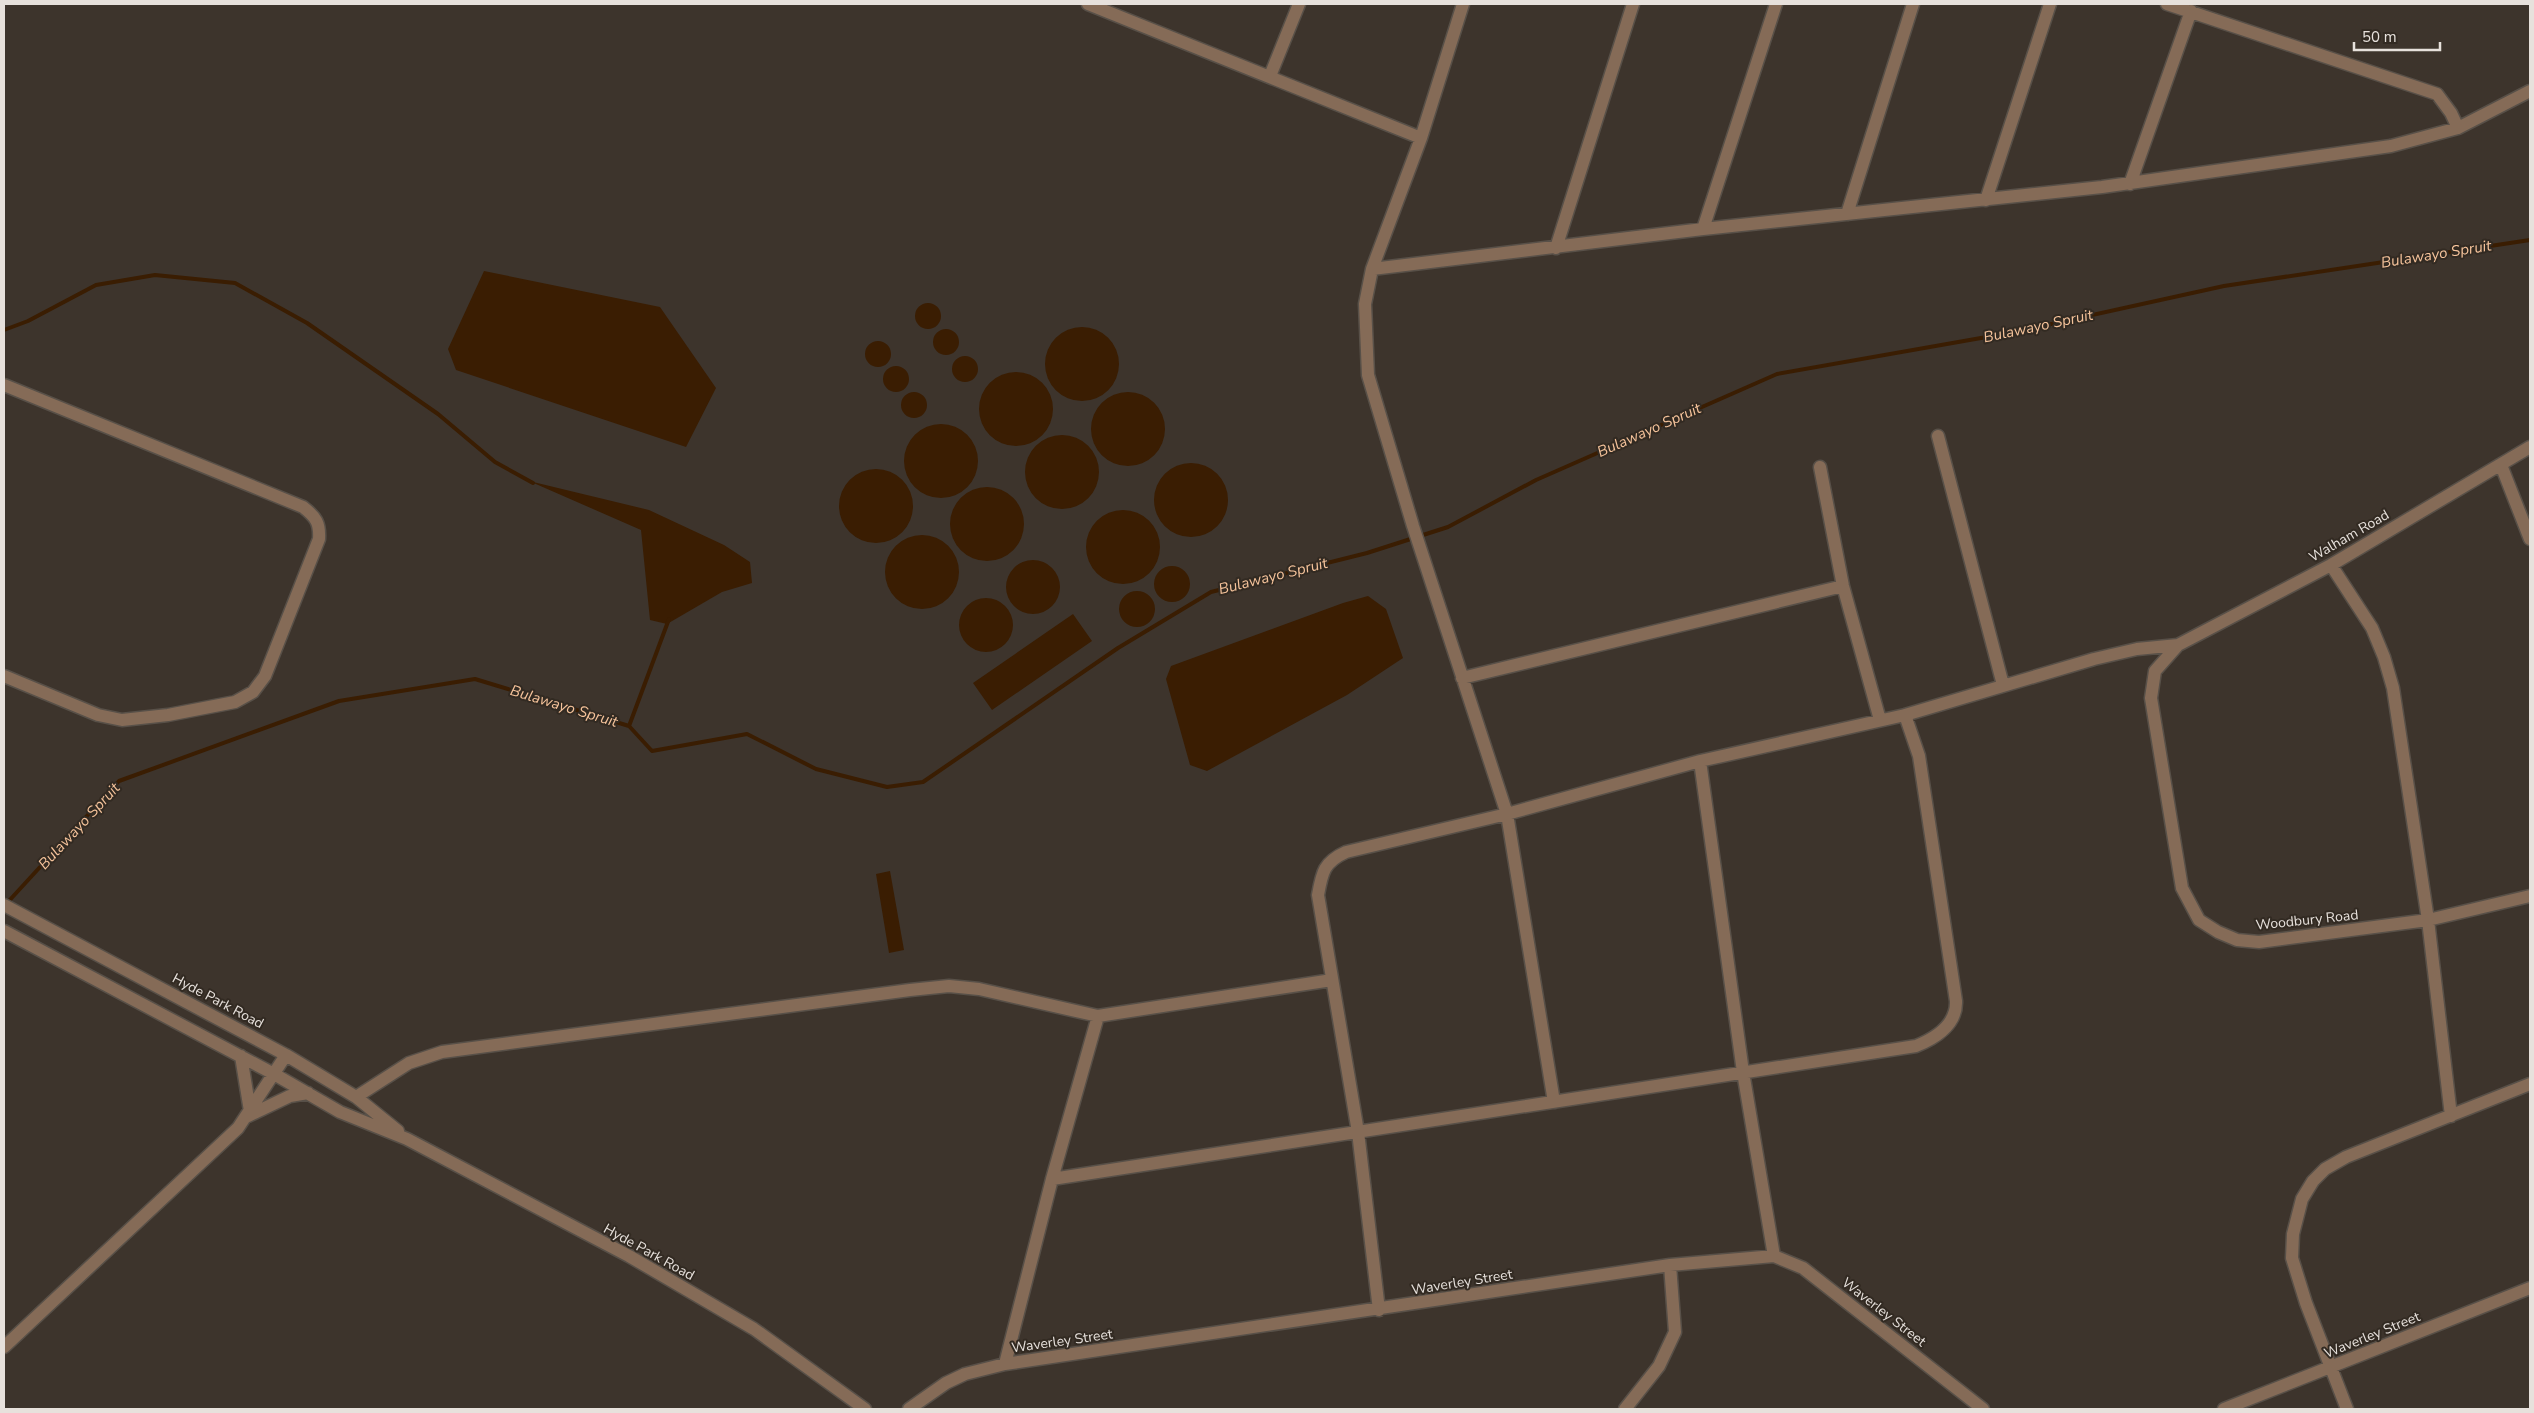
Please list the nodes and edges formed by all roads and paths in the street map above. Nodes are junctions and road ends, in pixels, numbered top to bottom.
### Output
1 (1088, 4) edge
2 (1299, 4) edge
3 (1463, 4) edge
4 (1633, 4) edge
5 (1776, 4) edge
6 (1913, 4) edge
7 (2050, 4) edge
8 (2167, 4) edge
9 (2191, 11) junction
10 (1270, 76) junction
11 (2530, 91) edge
12 (2458, 128) junction
13 (1421, 138) junction
14 (2130, 184) junction
15 (1986, 200) junction
16 (1847, 214) junction
17 (1703, 229) junction
18 (1556, 248) junction
19 (1372, 269) junction
20 (4, 385) edge
21 (1938, 436) dead end
22 (2530, 446) edge
23 (2501, 465) junction
24 (1820, 467) dead end
25 (2530, 539) edge
26 (2331, 564) junction
27 (1843, 586) junction
28 (2178, 645) junction
29 (4, 676) edge
30 (1462, 678) junction
31 (2004, 686) junction
32 (1905, 715) junction
33 (1880, 720) junction
34 (1700, 762) junction
35 (1507, 814) junction
36 (2530, 896) edge
37 (8, 907) edge
38 (2428, 920) junction
39 (4, 931) edge
40 (1332, 980) junction
41 (202, 1009) junction
42 (1098, 1016) junction
43 (192, 1030) junction
44 (286, 1055) junction
45 (241, 1056) junction
46 (1743, 1072) junction
47 (274, 1074) junction
48 (2530, 1084) edge
49 (308, 1094) junction
50 (356, 1097) junction
51 (1554, 1102) junction
52 (249, 1114) junction
53 (2451, 1116) junction
54 (1358, 1132) junction
55 (407, 1139) junction
56 (1052, 1179) junction
57 (1774, 1256) junction
58 (1670, 1265) junction
59 (2530, 1288) edge
60 (1379, 1310) junction
61 (4, 1347) edge
62 (1005, 1364) junction
63 (2331, 1368) junction
64 (865, 1409) edge
65 (909, 1409) edge
66 (1625, 1409) edge
67 (1983, 1409) edge
68 (2224, 1409) edge
69 (2347, 1409) edge

1 - 10 street
2 - 10 street
3 - 13 street
4 - 18 street
5 - 17 street
6 - 16 street
7 - 15 street
8 - 9 street
9 - 12 street
9 - 14 street
10 - 13 street
11 - 12 street
12 - 14 street
13 - 19 street
14 - 15 street
15 - 16 street
16 - 17 street
17 - 18 street
18 - 19 street
19 - 30 street
20 - 29 street
21 - 31 street
22 - 23 street, Walham Road
23 - 25 street
23 - 26 street, Walham Road
24 - 27 street
26 - 28 street, Walham Road
26 - 38 street
27 - 30 street
27 - 33 street
28 - 31 street
28 - 38 street, Woodbury Road
30 - 35 street
31 - 32 street
32 - 33 street
32 - 46 street
33 - 34 street
34 - 35 street
34 - 46 street
35 - 40 street
35 - 51 street
36 - 38 street, Woodbury Road
37 - 41 street, Hyde Park Road
38 - 53 street
39 - 43 street, Hyde Park Road
40 - 42 street
40 - 54 street
41 - 43 street
41 - 44 street, Hyde Park Road
42 - 50 street
42 - 56 street
43 - 45 street, Hyde Park Road
44 - 47 street
44 - 50 street, Hyde Park Road
45 - 47 street, Hyde Park Road
45 - 52 street
46 - 51 street
46 - 57 street
47 - 49 street, Hyde Park Road
47 - 52 street
48 - 53 street
49 - 52 street
49 - 55 street, Hyde Park Road
50 - 55 street, Hyde Park Road
51 - 54 street
52 - 61 street
53 - 63 street
54 - 56 street
54 - 60 street
55 - 64 street, Hyde Park Road
56 - 62 street
57 - 58 street, Waverley Street
57 - 67 street, Waverley Street
58 - 60 street, Waverley Street
58 - 66 street
59 - 63 street, Waverley Street
60 - 62 street, Waverley Street
62 - 65 street, Waverley Street
63 - 68 street, Waverley Street
63 - 69 street

